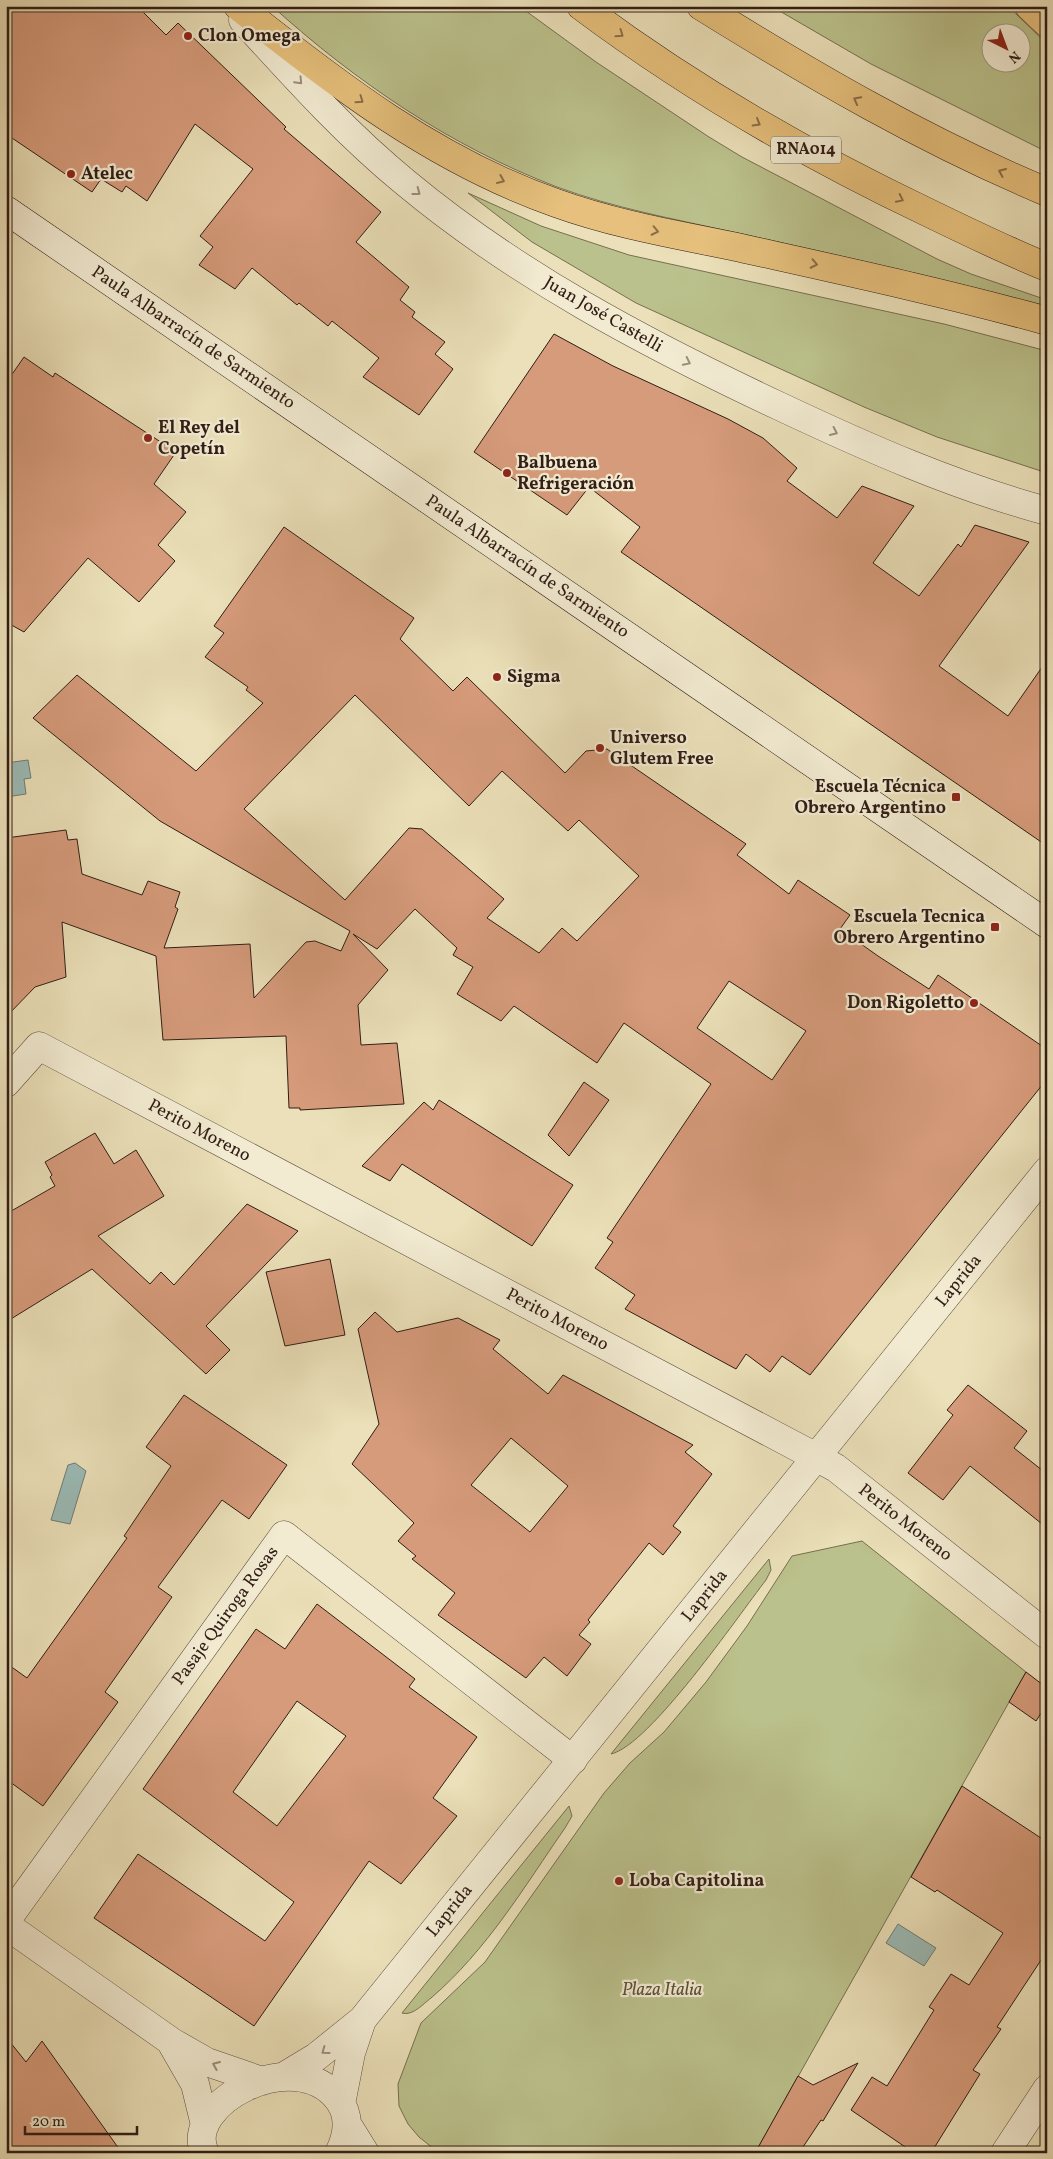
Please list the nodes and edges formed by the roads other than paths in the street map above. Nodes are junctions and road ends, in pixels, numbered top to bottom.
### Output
1 (230, 6) edge
2 (238, 6) edge
3 (581, 6) edge
4 (700, 6) edge
5 (1029, 6) edge
6 (1047, 23) edge
7 (1047, 192) edge
8 (6, 210) edge
9 (1047, 267) edge
10 (1047, 321) edge
11 (1047, 511) edge
12 (1047, 924) edge
13 (6, 1083) edge
14 (1047, 1171) edge
15 (816, 1457) junction
16 (1047, 1635) edge
17 (573, 1760) junction
18 (6, 1921) edge
19 (6, 1925) edge
20 (362, 2020) junction
21 (166, 2038) junction
22 (272, 2079) junction
23 (1047, 2088) edge
24 (344, 2114) junction
25 (204, 2146) edge
26 (339, 2153) edge
27 (365, 2153) edge
28 (1005, 2153) edge

1 -> 11 street, Juan José Castelli
2 -> 10 highway
3 -> 9 highway, RNA014
7 -> 4 highway
5 - 6 highway
8 - 12 street, Paula Albarracín de Sarmiento
13 - 15 street, Perito Moreno
14 - 15 street, Laprida
15 - 16 street, Perito Moreno
15 - 17 street, Laprida
17 - 18 street, Pasaje Quiroga Rosas
17 - 20 street, Laprida
19 - 21 street
20 -> 22 street, Laprida
20 - 24 street, Laprida
22 -> 21 street
21 - 25 street
22 - 24 street
22 - 25 street, Laprida
23 - 28 street
24 - 26 street, Laprida
24 - 27 street

